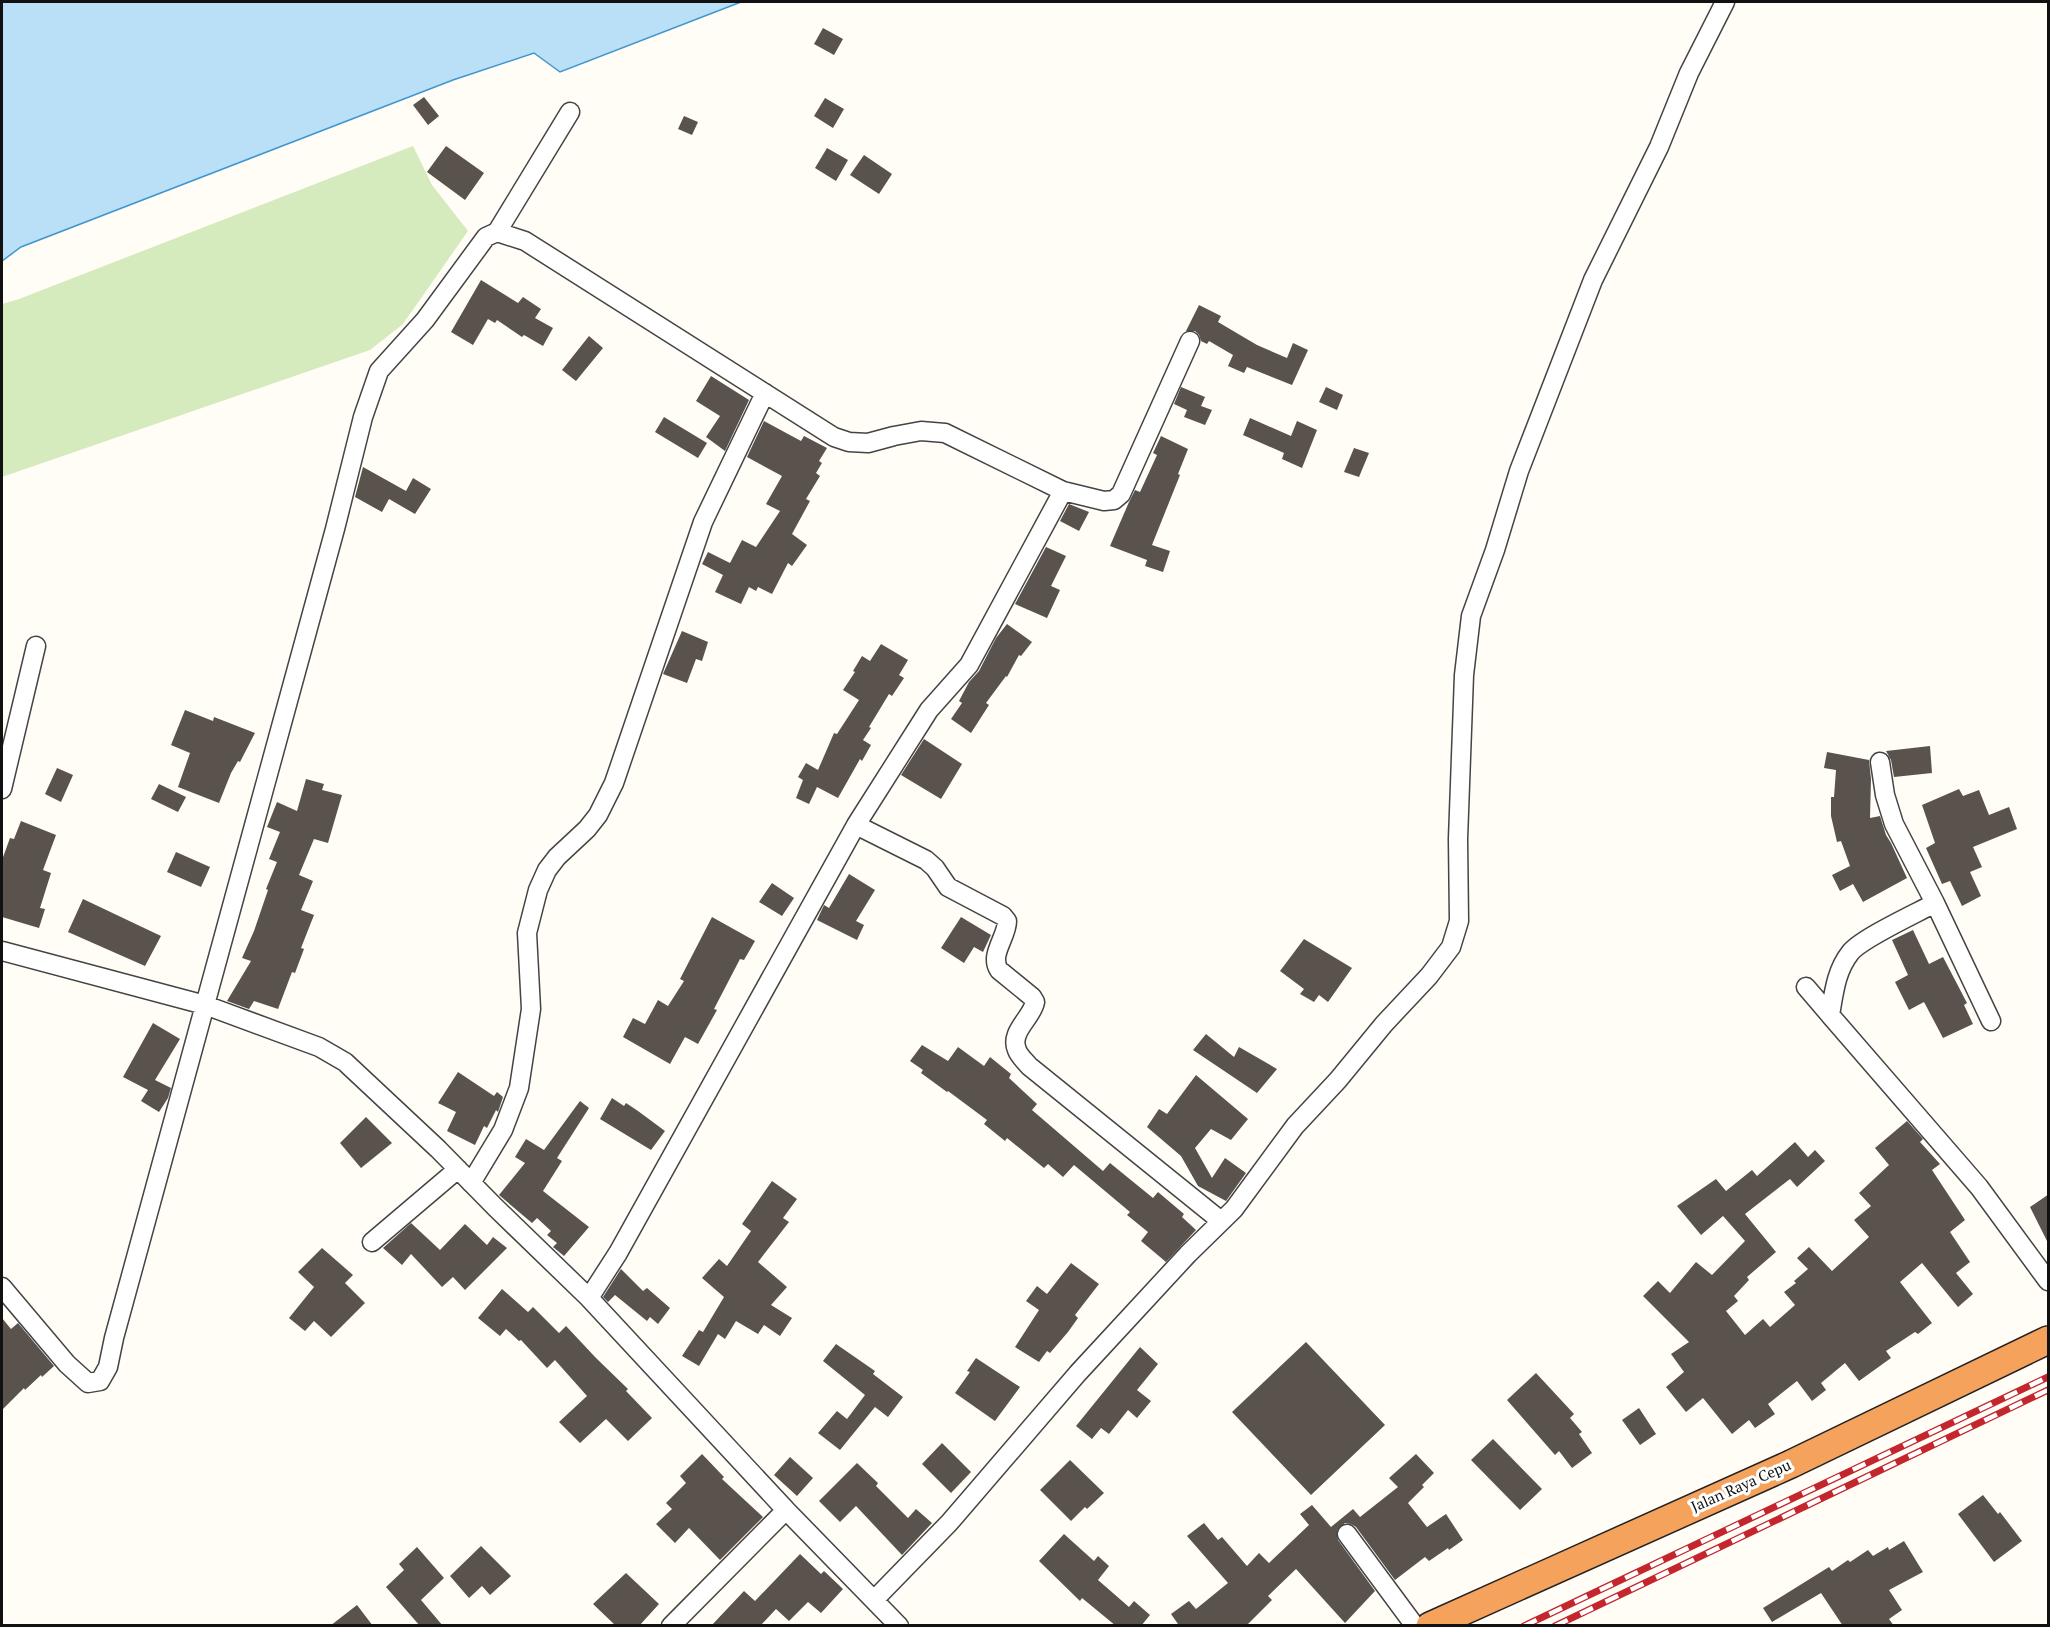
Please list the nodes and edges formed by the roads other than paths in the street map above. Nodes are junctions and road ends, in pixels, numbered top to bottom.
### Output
1 (1725, 2) edge
2 (570, 112) dead end
3 (497, 232) junction
4 (1190, 341) dead end
5 (765, 393) junction
6 (1063, 491) junction
7 (36, 646) dead end
8 (1880, 762) dead end
9 (2, 789) edge
10 (856, 825) junction
11 (1935, 903) junction
12 (2, 951) edge
13 (1806, 987) dead end
14 (205, 1005) junction
15 (1830, 1015) junction
16 (1991, 1021) dead end
17 (458, 1169) junction
18 (471, 1183) junction
19 (1221, 1221) junction
20 (372, 1242) dead end
21 (2049, 1281) edge
22 (2, 1287) edge
23 (589, 1298) junction
24 (2049, 1340) edge
25 (786, 1510) junction
26 (1347, 1534) dead end
27 (874, 1600) junction
28 (671, 1626) edge
29 (899, 1626) edge
30 (1415, 1626) edge
31 (1430, 1626) edge

1 - 19 street
2 - 3 street
3 - 5 street
3 - 14 street
4 - 6 street
5 - 6 street
5 - 18 street
6 - 10 street
7 - 9 street
8 - 11 street
10 - 19 street
10 - 23 street
11 - 15 street
11 - 16 street
12 - 14 street
13 - 15 street
14 - 17 street
14 - 22 street
15 - 21 street
17 - 18 street
17 - 20 street
18 - 23 street
19 - 27 street
23 - 25 street
24 - 31 highway, Jalan Raya Cepu
25 - 27 street
25 - 28 street
26 - 30 street
27 - 29 street

